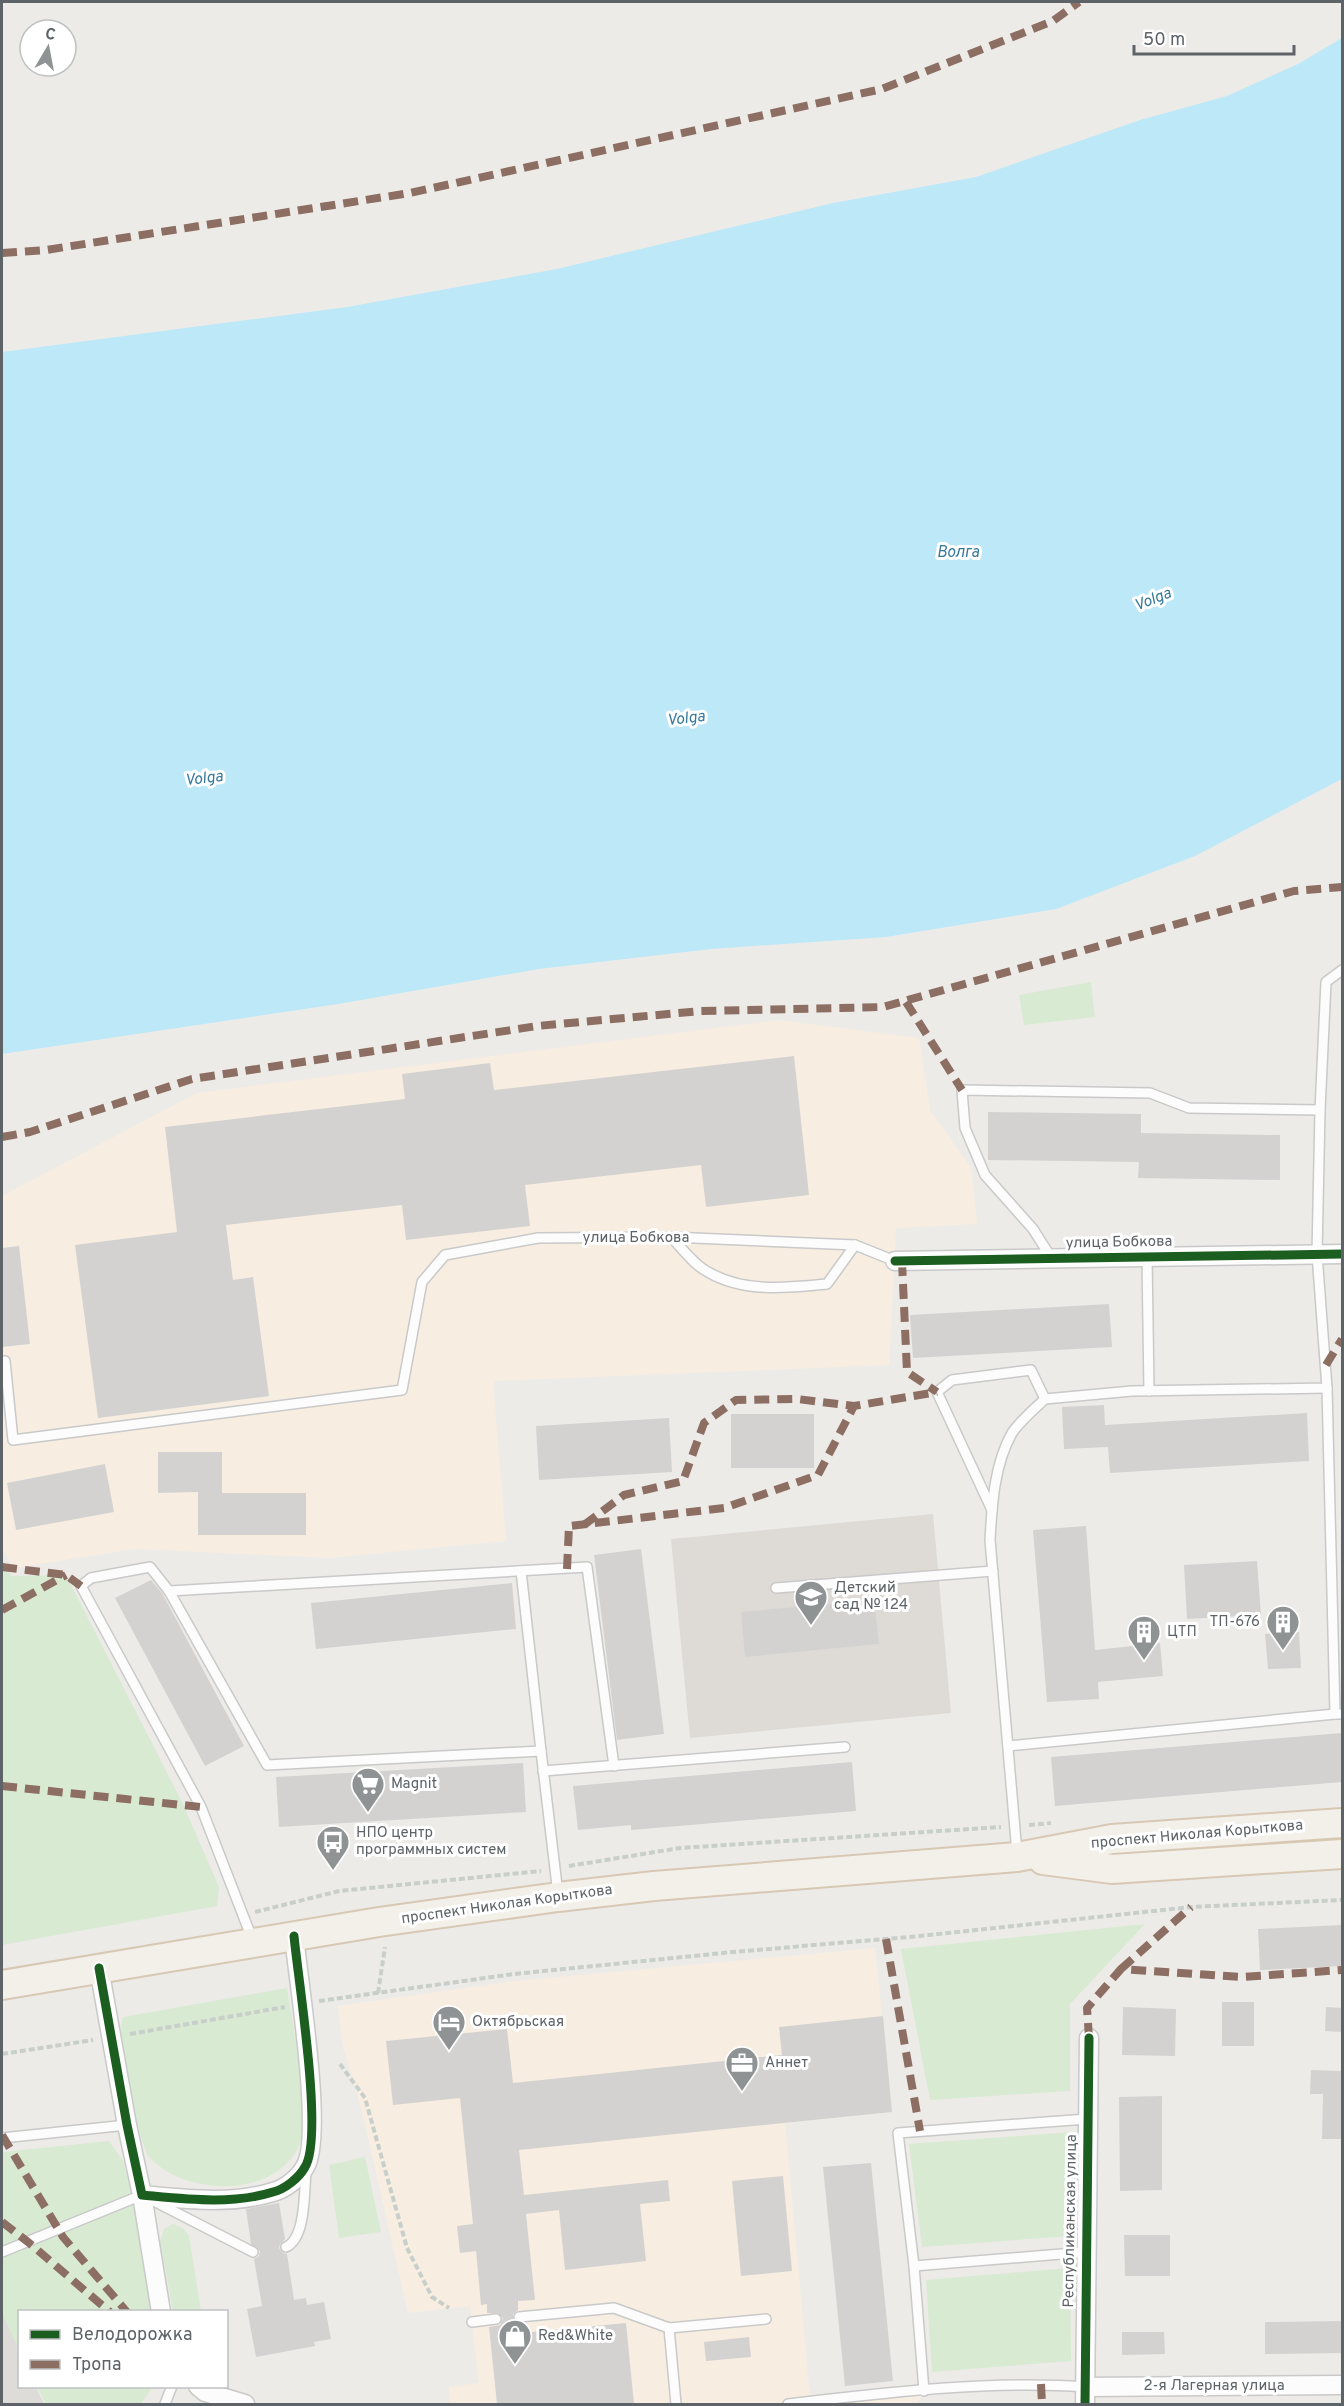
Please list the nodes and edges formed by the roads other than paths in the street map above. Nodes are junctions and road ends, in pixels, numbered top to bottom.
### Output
1 (1342, 970) edge
2 (1320, 1110) junction
3 (671, 1237) junction
4 (855, 1245) junction
5 (1317, 1254) junction
6 (1342, 1254) edge
7 (1147, 1257) junction
8 (1052, 1259) junction
9 (895, 1261) joint
10 (5, 1361) dead end
11 (1327, 1388) junction
12 (1149, 1391) junction
13 (1045, 1399) junction
14 (992, 1509) junction
15 (520, 1571) junction
16 (993, 1571) junction
17 (776, 1588) dead end
18 (169, 1592) junction
19 (1339, 1714) edge
20 (1008, 1746) junction
21 (845, 1747) dead end
22 (541, 1751) junction
23 (614, 1766) junction
24 (543, 1771) junction
25 (1342, 1823) edge
26 (1342, 1854) edge
27 (1017, 1857) junction
28 (558, 1897) junction
29 (294, 1936) junction
30 (254, 1943) junction
31 (99, 1968) junction
32 (2, 1985) edge
33 (1089, 2038) dead end
34 (1087, 2119) junction
35 (127, 2125) junction
36 (2, 2138) edge
37 (306, 2166) junction
38 (142, 2195) junction
39 (286, 2247) dead end
40 (2, 2252) edge
41 (253, 2252) dead end
42 (1085, 2252) junction
43 (914, 2266) junction
44 (161, 2310) edge
45 (519, 2317) dead end
46 (496, 2319) dead end
47 (766, 2319) dead end
48 (472, 2322) dead end
49 (669, 2328) junction
50 (1342, 2385) edge
51 (171, 2388) edge
52 (200, 2388) edge
53 (924, 2391) junction
54 (1085, 2396) edge
55 (165, 2404) edge
56 (240, 2404) edge
57 (676, 2404) edge
58 (788, 2404) edge

1 - 2 lane
2 - 5 lane
2 - 8 lane
3 - 4 lane, улица Бобкова
3 - 4 lane
3 - 10 lane, улица Бобкова
4 - 9 lane, улица Бобкова
5 - 6 street, улица Бобкова
5 - 7 street, улица Бобкова
5 - 11 lane
7 - 8 street, улица Бобкова
7 - 12 lane
8 - 9 street, улица Бобкова
11 - 12 lane
11 - 19 lane
12 - 13 lane
13 - 14 lane
13 - 14 lane
14 - 16 lane
15 - 18 lane
15 - 22 lane
15 - 23 lane
16 - 17 lane
16 - 20 lane
18 - 22 lane
18 - 30 lane
19 - 20 lane
20 - 27 lane
21 - 23 lane
22 - 24 lane
23 - 24 lane
24 - 28 lane
25 - 27 main road, проспект Николая Корыткова
26 - 27 main road, проспект Николая Корыткова
27 - 28 main road, проспект Николая Корыткова
28 - 29 main road, проспект Николая Корыткова
29 - 30 main road, проспект Николая Корыткова
29 - 37 street
30 - 31 main road, проспект Николая Корыткова
31 - 32 main road, проспект Николая Корыткова
31 - 35 street
33 - 34 street, Республиканская улица
34 - 42 street, Республиканская улица
34 - 43 lane
35 - 36 lane
35 - 38 street
37 - 38 street
37 - 39 lane
38 - 40 lane
38 - 41 lane
38 - 44 street
42 - 43 lane
42 - 54 street, Республиканская улица
43 - 53 lane
45 - 49 lane
46 - 48 lane
47 - 49 lane
49 - 57 lane
50 - 54 street, 2-я Лагерная улица
51 - 55 lane
52 - 56 street
53 - 54 lane
53 - 58 lane

